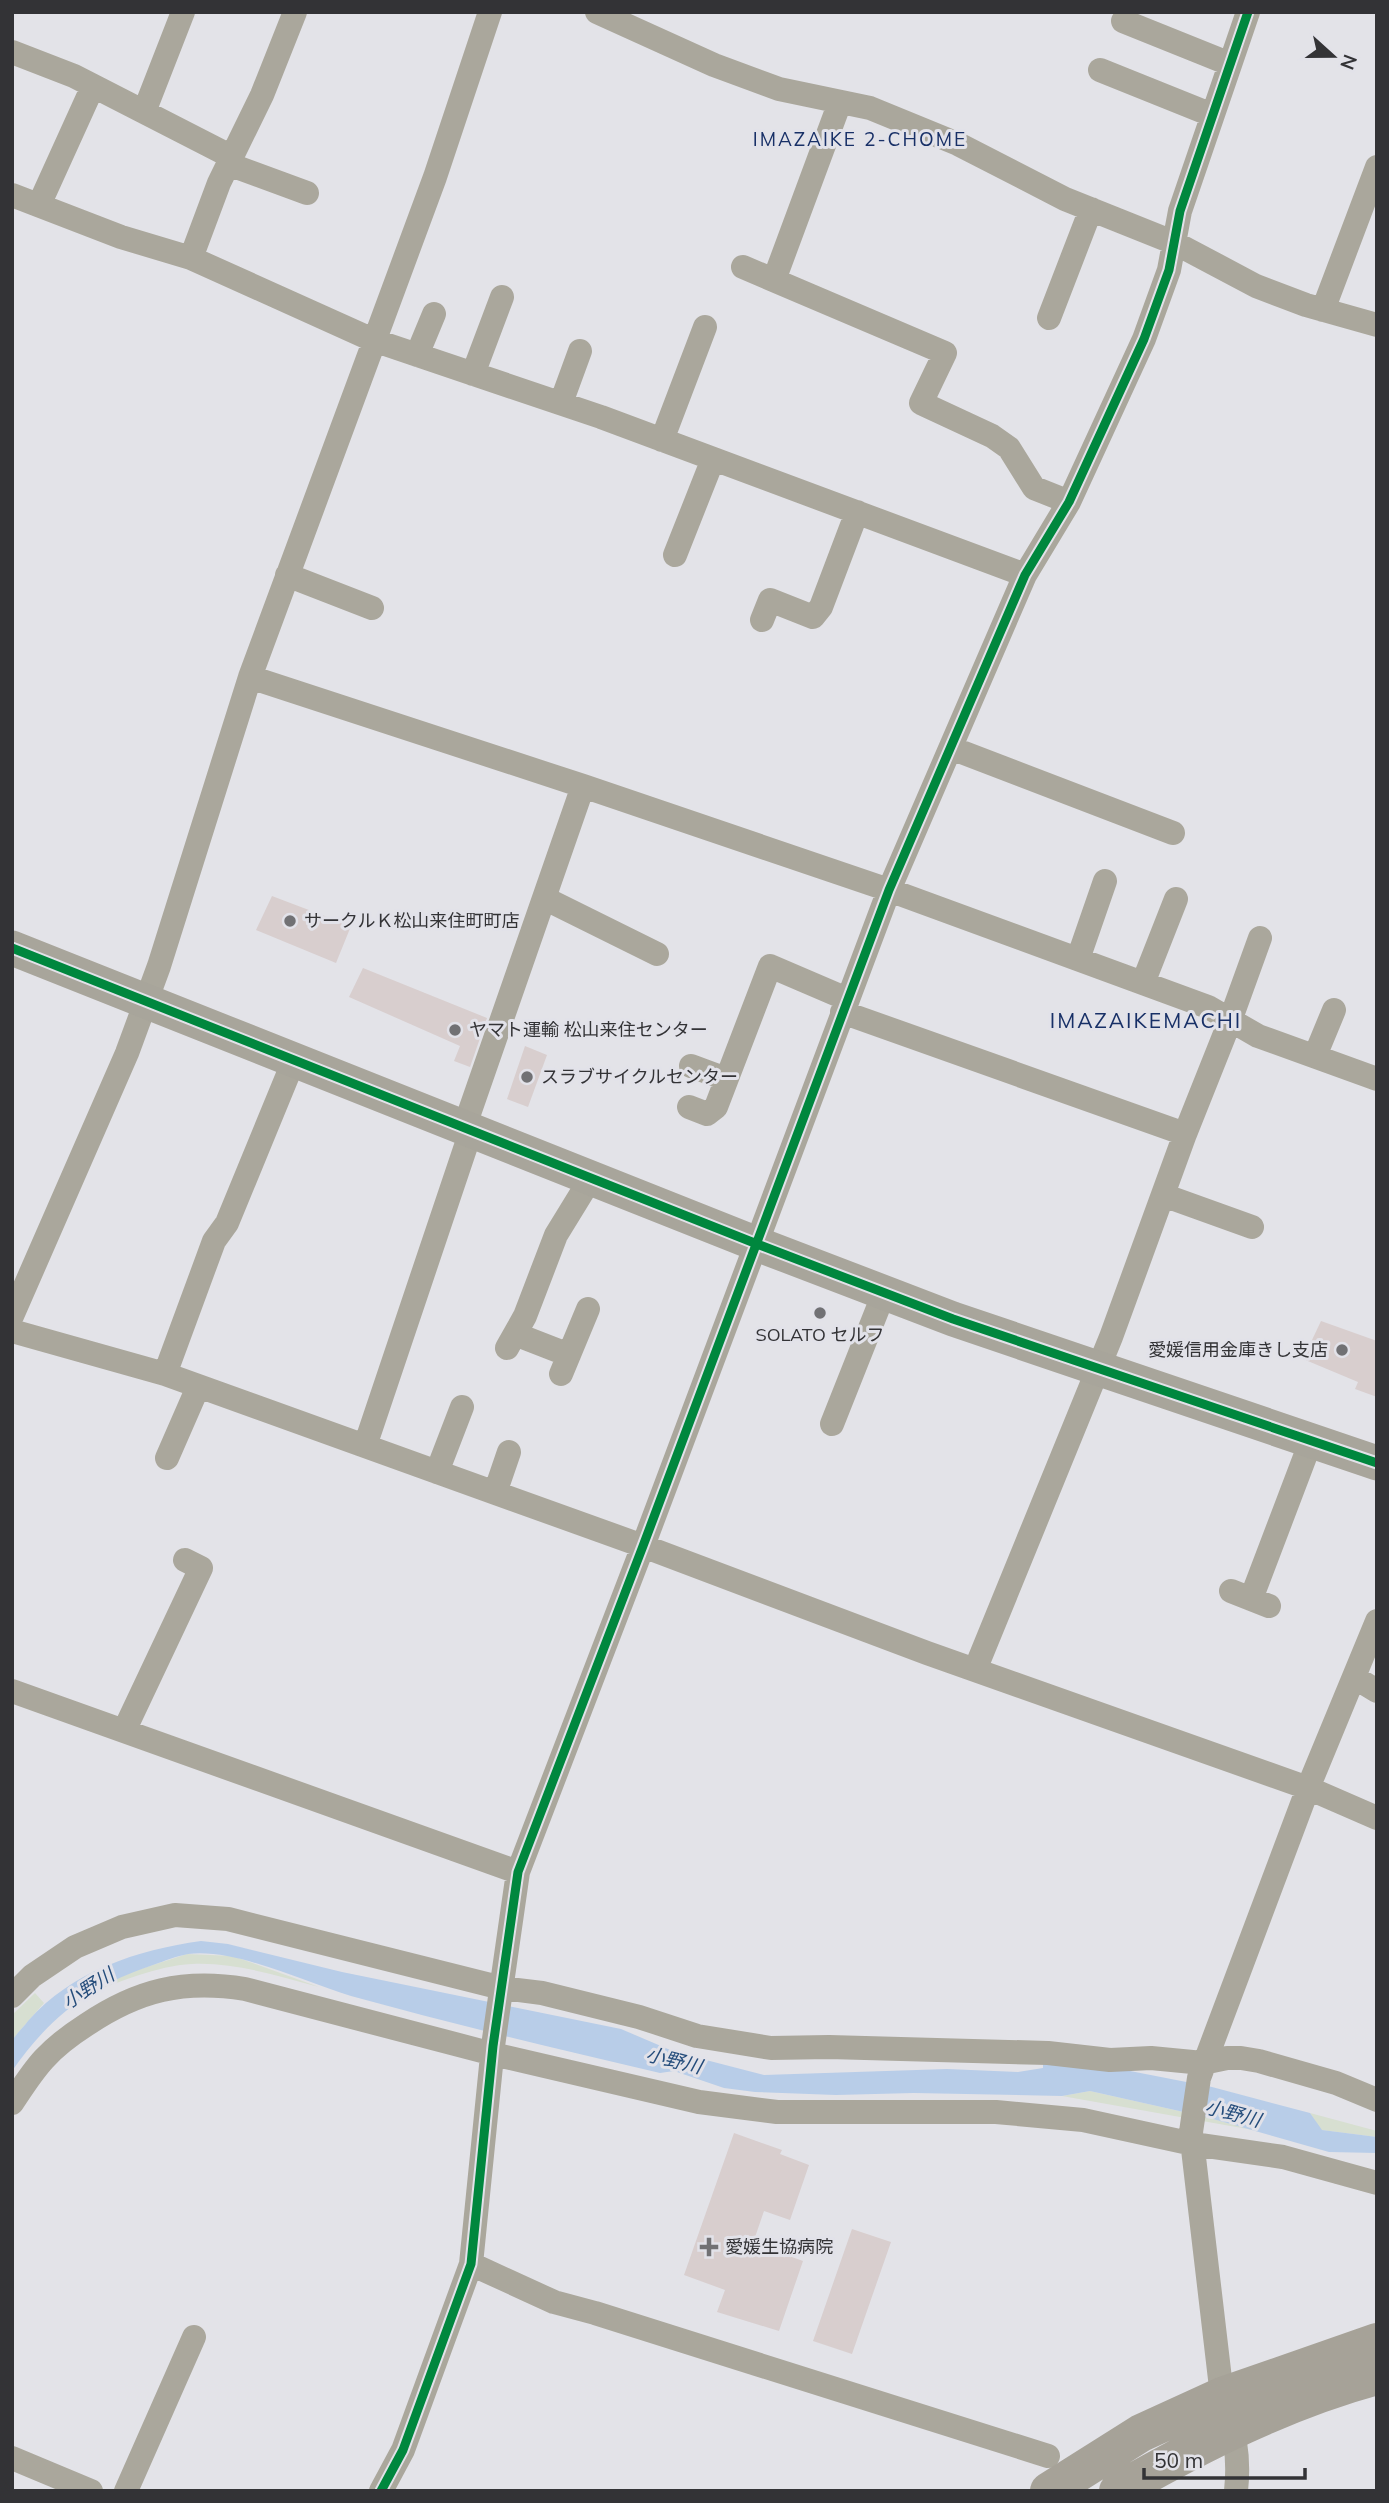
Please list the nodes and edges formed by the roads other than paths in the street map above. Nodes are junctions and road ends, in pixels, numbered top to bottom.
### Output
1 (295, 12) edge
2 (490, 12) edge
3 (597, 12) edge
4 (1248, 12) edge
5 (177, 14) edge
6 (1123, 22) dead end
7 (12, 52) edge
8 (1230, 64) junction
9 (1100, 70) dead end
10 (93, 86) junction
11 (840, 102) junction
12 (144, 112) junction
13 (1212, 115) junction
14 (230, 160) junction
15 (1376, 170) edge
16 (307, 193) dead end
17 (12, 195) edge
18 (39, 205) junction
19 (1091, 209) junction
20 (1369, 213) edge
21 (1175, 243) junction
22 (191, 258) junction
23 (743, 267) dead end
24 (774, 281) junction
25 (502, 297) dead end
26 (1323, 310) junction
27 (433, 314) dead end
28 (1049, 318) dead end
29 (1377, 325) edge
30 (705, 327) dead end
31 (373, 340) junction
32 (580, 351) dead end
33 (417, 355) junction
34 (473, 373) junction
35 (561, 403) junction
36 (662, 440) junction
37 (713, 459) junction
38 (1069, 502) junction
39 (857, 512) junction
40 (675, 555) dead end
41 (287, 575) junction
42 (1025, 575) junction
43 (372, 608) dead end
44 (762, 620) dead end
45 (250, 677) junction
46 (951, 748) junction
47 (583, 786) junction
48 (1173, 833) dead end
49 (1105, 881) dead end
50 (889, 890) junction
51 (544, 898) junction
52 (1176, 899) dead end
53 (1260, 938) dead end
54 (12, 948) edge
55 (657, 954) dead end
56 (1078, 959) junction
57 (1143, 983) junction
58 (146, 1001) junction
59 (845, 1006) junction
60 (1334, 1010) dead end
61 (1230, 1021) junction
62 (1315, 1056) junction
63 (294, 1060) junction
64 (691, 1066) dead end
65 (726, 1079) junction
66 (1377, 1079) edge
67 (690, 1107) dead end
68 (468, 1129) junction
69 (1185, 1134) junction
70 (591, 1178) junction
71 (1163, 1195) junction
72 (1252, 1227) dead end
73 (757, 1244) junction
74 (884, 1293) junction
75 (588, 1309) dead end
76 (12, 1316) edge
77 (12, 1331) edge
78 (1097, 1368) junction
79 (165, 1374) junction
80 (198, 1387) junction
81 (462, 1407) dead end
82 (832, 1424) dead end
83 (1311, 1441) junction
84 (365, 1446) junction
85 (509, 1452) dead end
86 (167, 1458) dead end
87 (1377, 1463) edge
88 (437, 1472) junction
89 (495, 1493) junction
90 (643, 1546) junction
91 (185, 1560) dead end
92 (1250, 1599) dead end
93 (1377, 1621) edge
94 (975, 1670) junction
95 (1354, 1677) junction
96 (12, 1691) edge
97 (1377, 1691) edge
98 (124, 1731) junction
99 (1308, 1788) junction
100 (1377, 1818) edge
101 (518, 1871) junction
102 (502, 1992) junction
103 (12, 1996) edge
104 (493, 2050) junction
105 (1201, 2071) junction
106 (1377, 2100) edge
107 (12, 2103) edge
108 (1192, 2138) junction
109 (1377, 2183) edge
110 (471, 2264) junction
111 (194, 2337) dead end
112 (1377, 2342) edge
113 (1377, 2376) edge
114 (1228, 2413) junction
115 (12, 2458) edge
116 (1048, 2474) edge
117 (91, 2491) edge
118 (126, 2491) edge
119 (381, 2491) edge
120 (1118, 2491) edge
121 (1236, 2491) edge

1 - 14 street
2 - 31 street
3 - 11 street
4 - 8 street
5 - 12 street
6 - 8 street
7 - 10 street
8 - 13 street
9 - 13 street
10 - 12 street
10 - 18 street
11 - 19 street
11 - 24 street
12 - 14 street
13 - 21 street
14 - 16 street
14 - 22 street
15 - 20 street
17 - 18 street
18 - 22 street
19 - 21 street
19 - 28 street
20 - 26 street
21 - 26 street
21 - 38 street
22 - 31 street
23 - 24 street
24 - 38 street
25 - 34 street
26 - 29 street
27 - 33 street
30 - 36 street
31 - 33 street
31 - 41 street
32 - 35 street
33 - 34 street
34 - 35 street
35 - 36 street
36 - 37 street
37 - 39 street
37 - 40 street
38 - 42 street
39 - 42 street
39 - 44 street
41 - 43 street
41 - 45 street
42 - 46 street
45 - 47 street
45 - 58 street
46 - 48 street
46 - 50 street
47 - 50 street
47 - 51 street
49 - 56 street
50 - 56 street
50 - 59 street
51 - 55 street
51 - 68 street
52 - 57 street
53 - 61 street
54 - 58 street
56 - 57 street
57 - 61 street
58 - 63 street
58 - 76 street
59 - 65 street
59 - 69 street
59 - 73 street
60 - 62 street
61 - 62 street
61 - 69 street
62 - 66 street
63 - 68 street
63 - 79 street
64 - 65 street
65 - 67 street
68 - 70 street
68 - 84 street
69 - 71 street
70 - 73 street
70 - 75 street
71 - 72 street
71 - 78 street
73 - 74 street
73 - 90 street
74 - 78 street
74 - 82 street
77 - 79 street
78 - 83 street
78 - 94 street
79 - 80 street
80 - 84 street
80 - 86 street
81 - 88 street
83 - 87 street
83 - 92 street
84 - 88 street
85 - 89 street
88 - 89 street
89 - 90 street
90 - 94 street
90 - 101 street
91 - 98 street
93 - 95 street
94 - 99 street
95 - 97 street
95 - 99 street
96 - 98 street
98 - 101 street
99 - 100 street
99 - 105 street
101 - 102 street
102 - 103 street
102 - 104 street
102 - 105 street
104 - 107 street
104 - 108 street
104 - 110 street
105 - 106 street
105 - 108 street
108 - 109 street
108 - 114 street
110 - 116 street
110 - 119 street
111 - 118 street
112 - 114 highway
113 - 114 highway
114 - 116 highway
114 - 120 highway
114 - 121 street
115 - 117 street

